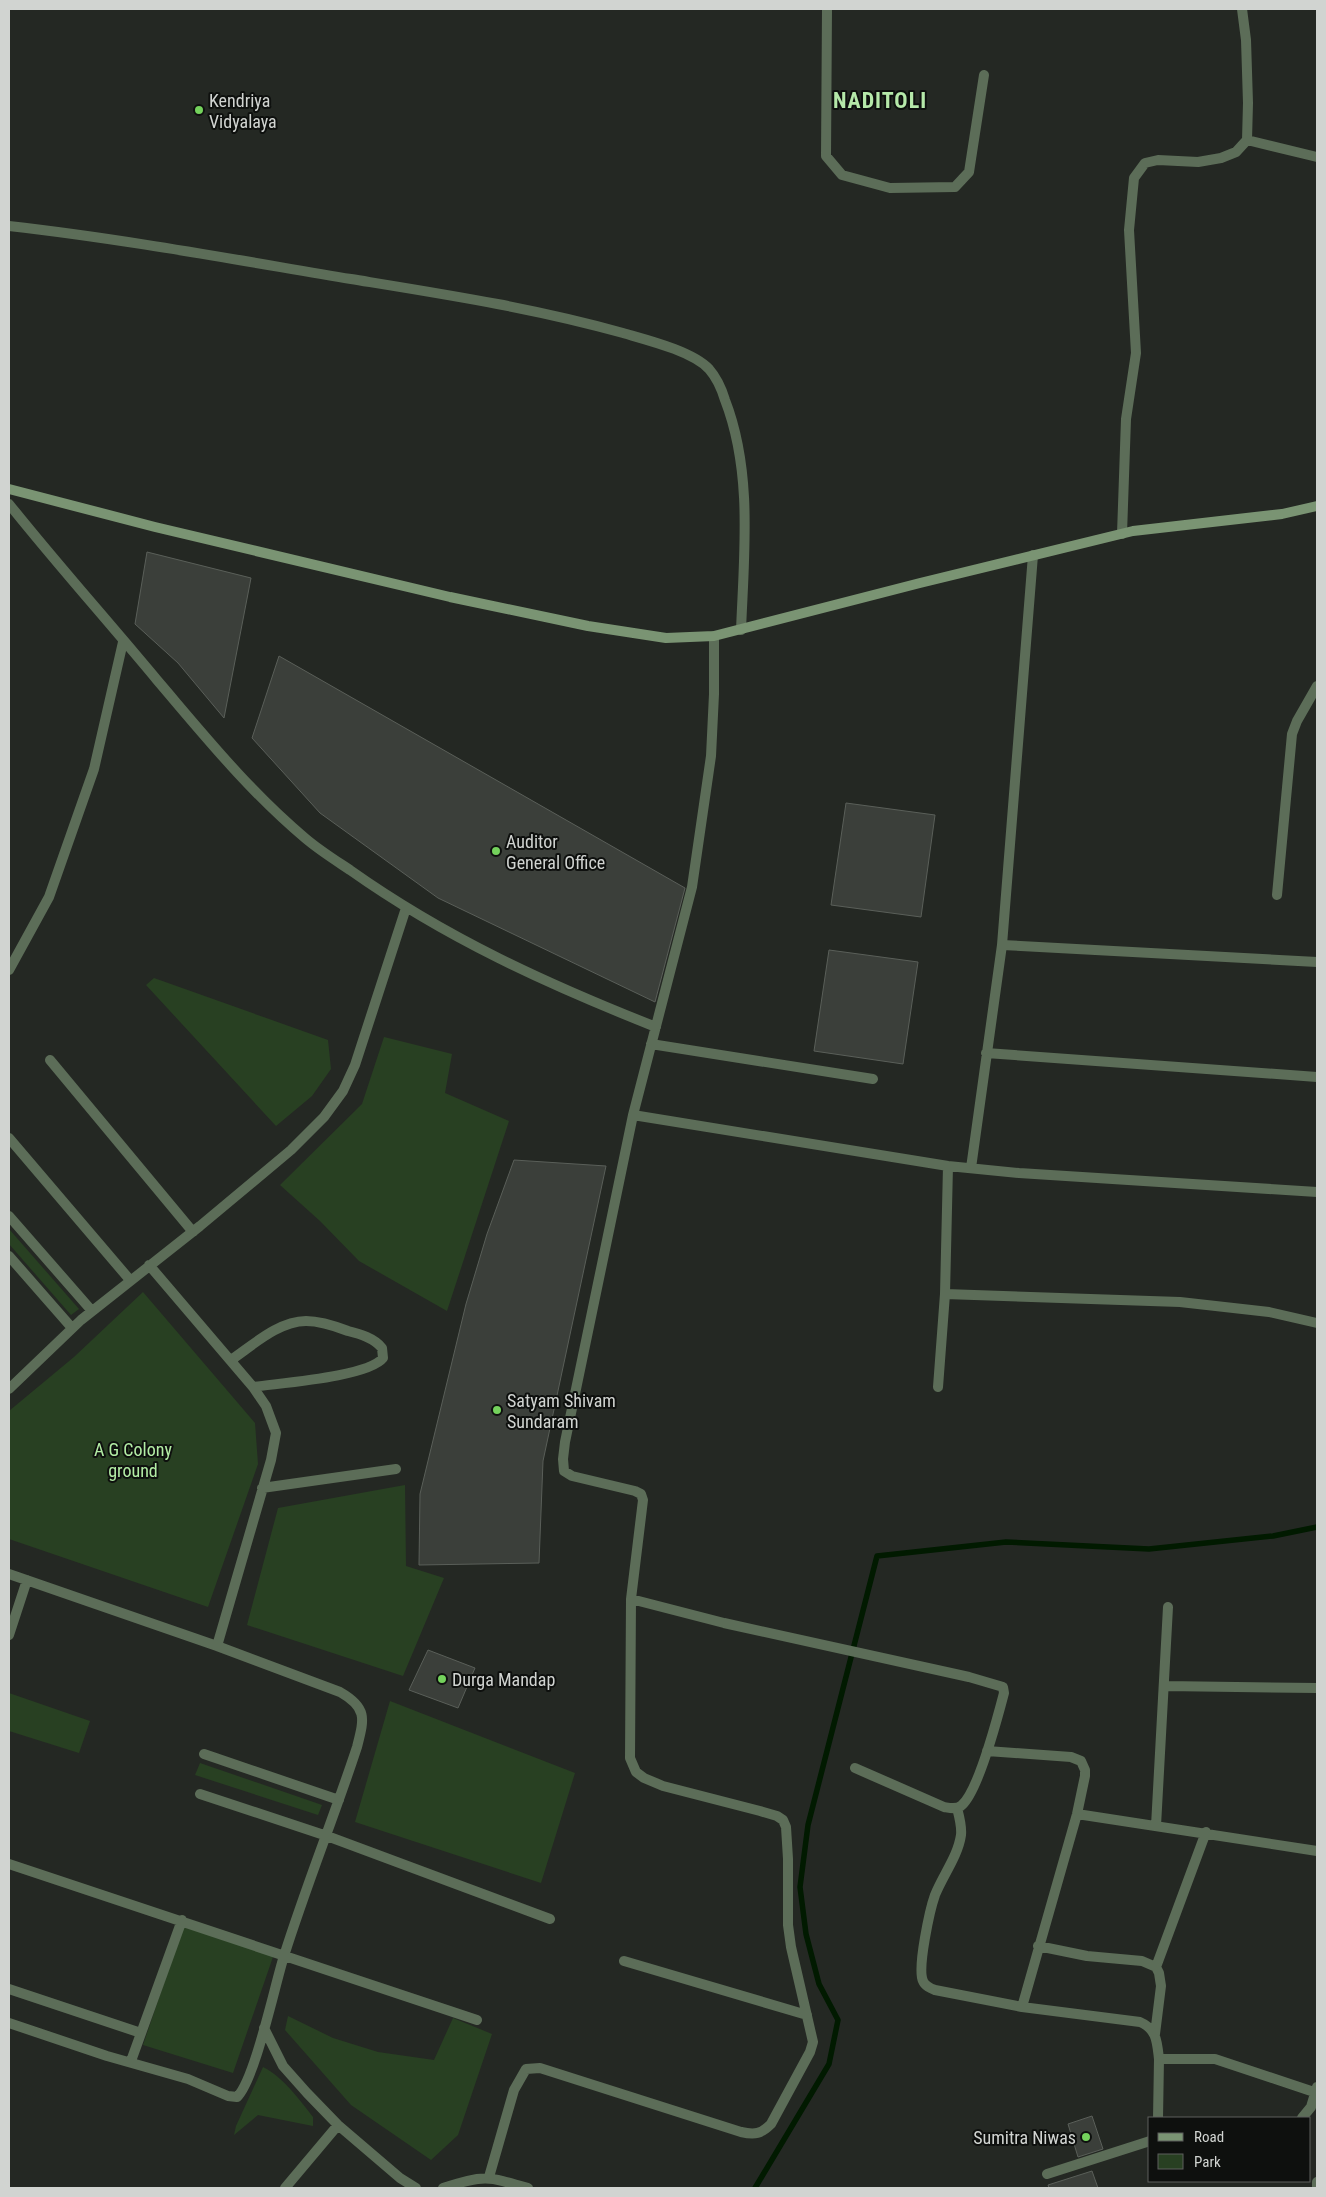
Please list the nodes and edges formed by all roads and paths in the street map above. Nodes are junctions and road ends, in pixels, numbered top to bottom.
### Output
1 (827, 9) edge
2 (1242, 9) edge
3 (984, 75) dead end
4 (1247, 140) junction
5 (1317, 157) edge
6 (9, 226) edge
7 (9, 489) edge
8 (9, 504) edge
9 (1317, 506) edge
10 (1122, 534) junction
11 (1033, 555) junction
12 (742, 630) junction
13 (714, 636) junction
14 (124, 642) junction
15 (1317, 686) edge
16 (1277, 895) dead end
17 (406, 908) junction
18 (1002, 945) junction
19 (1317, 962) edge
20 (9, 970) edge
21 (656, 1027) junction
22 (651, 1044) junction
23 (986, 1053) junction
24 (50, 1060) dead end
25 (1317, 1076) edge
26 (874, 1079) dead end
27 (633, 1115) junction
28 (9, 1138) edge
29 (948, 1166) junction
30 (971, 1168) junction
31 (1317, 1192) edge
32 (9, 1216) edge
33 (192, 1232) junction
34 (9, 1256) edge
35 (149, 1265) junction
36 (130, 1280) junction
37 (945, 1294) junction
38 (92, 1311) junction
39 (1317, 1323) edge
40 (72, 1328) junction
41 (231, 1360) junction
42 (253, 1387) junction
43 (938, 1387) dead end
44 (9, 1389) edge
45 (396, 1469) dead end
46 (262, 1488) junction
47 (9, 1574) edge
48 (28, 1580) junction
49 (630, 1598) junction
50 (1168, 1607) dead end
51 (9, 1635) edge
52 (216, 1646) junction
53 (1165, 1686) junction
54 (1317, 1688) edge
55 (987, 1751) junction
56 (204, 1754) dead end
57 (856, 1768) dead end
58 (200, 1794) dead end
59 (339, 1800) junction
60 (957, 1808) junction
61 (1077, 1814) junction
62 (1156, 1826) junction
63 (1206, 1832) junction
64 (327, 1836) junction
65 (1317, 1850) edge
66 (9, 1864) edge
67 (550, 1919) dead end
68 (182, 1920) junction
69 (1038, 1946) junction
70 (284, 1956) junction
71 (624, 1961) dead end
72 (1156, 1968) junction
73 (9, 1989) edge
74 (1022, 2007) junction
75 (807, 2014) junction
76 (477, 2020) dead end
77 (9, 2023) edge
78 (264, 2028) junction
79 (141, 2033) junction
80 (1155, 2034) junction
81 (1159, 2059) junction
82 (131, 2061) junction
83 (1317, 2090) edge
84 (1158, 2117) edge
85 (1303, 2117) edge
86 (338, 2124) junction
87 (1148, 2142) edge
88 (1047, 2174) dead end
89 (490, 2177) junction
90 (1317, 2182) edge
91 (508, 2186) edge
92 (285, 2188) edge
93 (416, 2188) edge
94 (443, 2188) edge
95 (528, 2188) edge
96 (1317, 2188) edge

1 - 3 street
2 - 4 street
4 - 5 street
4 - 10 street
6 - 12 street
7 - 13 street
8 - 14 street
9 - 10 street
10 - 11 street
11 - 12 street
11 - 18 street
12 - 13 street
13 - 21 street
14 - 17 street
14 - 20 street
15 - 16 street
17 - 21 street
17 - 33 street
18 - 19 street
18 - 23 street
21 - 22 street
22 - 26 street
22 - 27 street
23 - 25 street
23 - 30 street
24 - 33 street
27 - 29 street
27 - 49 street
28 - 36 street
29 - 30 street
29 - 37 street
30 - 31 street
32 - 38 street
33 - 35 street
34 - 40 street
35 - 36 street
35 - 41 street
36 - 38 street
37 - 39 street
37 - 43 street
38 - 40 street
40 - 44 street
41 - 42 street
41 - 42 street
42 - 46 street
45 - 46 street
46 - 52 street
47 - 48 street
48 - 51 street
48 - 52 street
49 - 55 street
49 - 75 street
50 - 53 street
52 - 59 street
53 - 54 street
53 - 62 street
55 - 60 street
55 - 61 street
56 - 59 street
57 - 60 street
58 - 64 street
59 - 64 street
60 - 74 street
61 - 62 street
61 - 69 street
62 - 63 street
63 - 65 street
63 - 72 street
64 - 67 street
64 - 70 street
66 - 68 street
68 - 70 street
68 - 79 street
69 - 72 street
69 - 74 street
70 - 76 street
70 - 78 street
71 - 75 street
72 - 80 street
73 - 79 street
74 - 80 street
75 - 89 street
77 - 82 street
78 - 82 street
78 - 86 street
79 - 82 street
80 - 81 street
81 - 83 street
81 - 84 street
83 - 85 street
86 - 92 street
86 - 93 street
87 - 88 street
89 - 91 street
89 - 94 street
90 - 96 street
91 - 95 street

